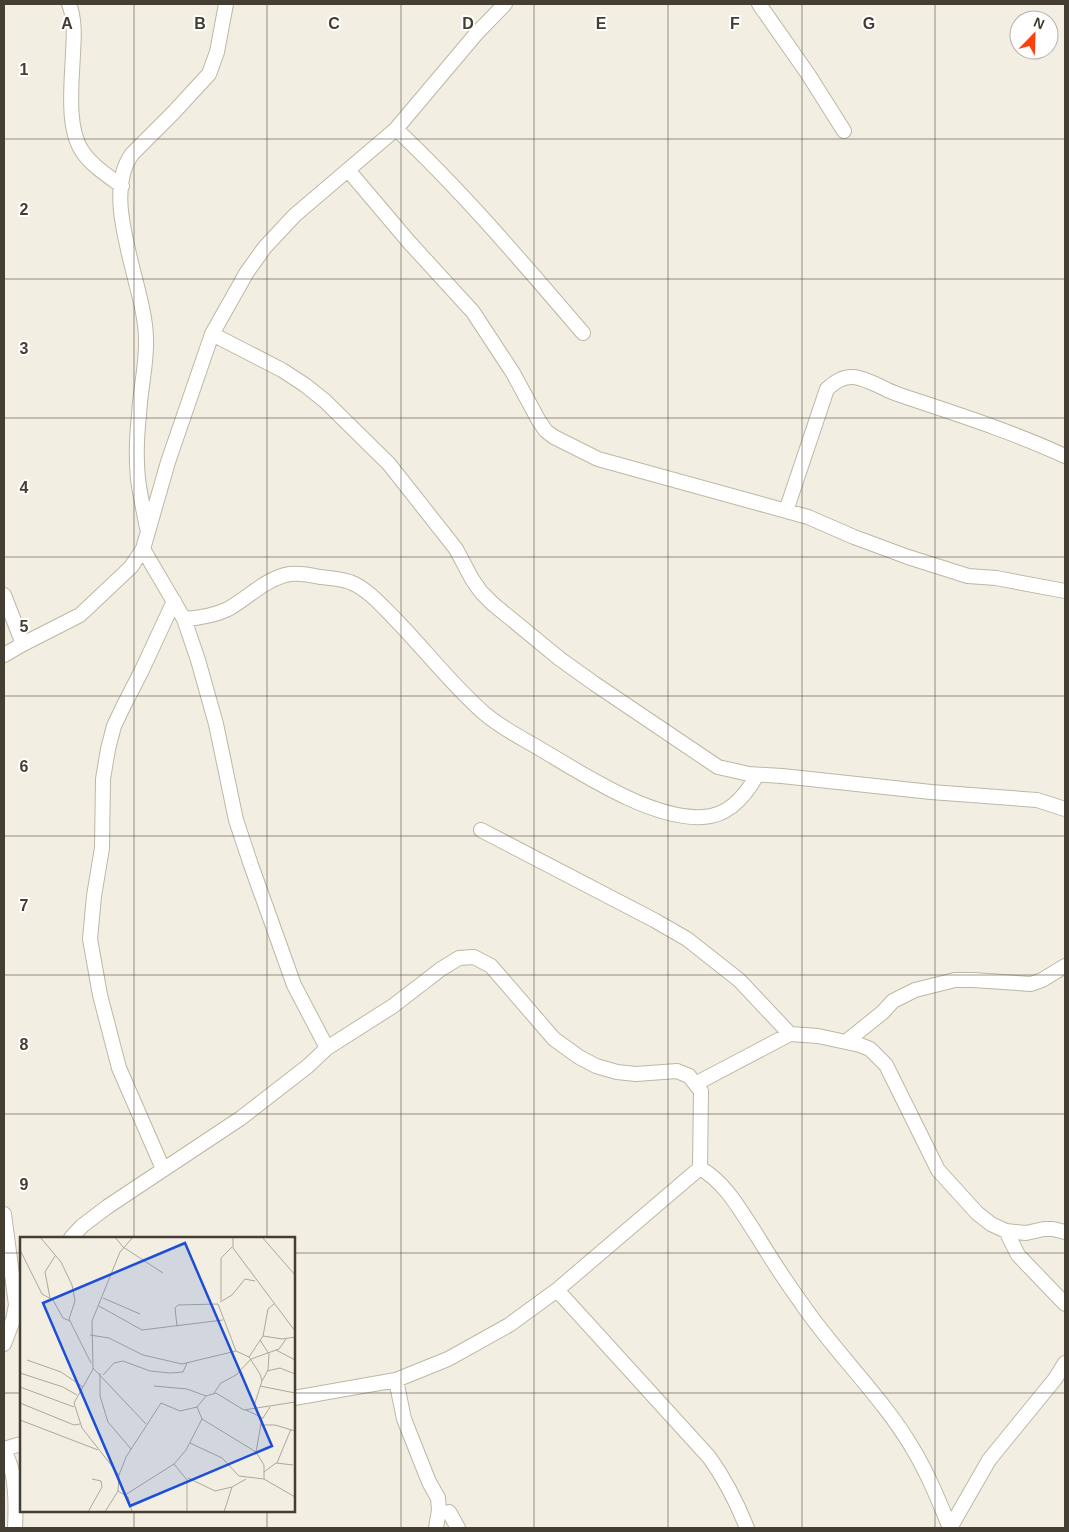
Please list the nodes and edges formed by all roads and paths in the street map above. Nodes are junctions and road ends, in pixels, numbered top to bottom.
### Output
1 (69, 4) edge
2 (226, 4) edge
3 (506, 4) edge
4 (759, 4) edge
5 (396, 128) junction
6 (844, 131) dead end
7 (348, 170) junction
8 (122, 186) junction
9 (583, 333) dead end
10 (212, 334) junction
11 (1065, 456) edge
12 (786, 511) junction
13 (148, 531) junction
14 (143, 549) junction
15 (1065, 591) edge
16 (4, 595) edge
17 (174, 601) junction
18 (184, 620) junction
19 (23, 644) junction
20 (4, 655) edge
21 (757, 775) junction
22 (1065, 809) edge
23 (481, 830) dead end
24 (1065, 966) edge
25 (790, 1034) junction
26 (847, 1041) junction
27 (327, 1048) junction
28 (697, 1083) junction
29 (700, 1168) junction
30 (162, 1169) junction
31 (4, 1214) edge
32 (1064, 1229) edge
33 (1006, 1231) junction
34 (72, 1237) edge
35 (557, 1290) junction
36 (19, 1302) edge
37 (1065, 1304) edge
38 (4, 1344) edge
39 (1064, 1368) edge
40 (396, 1380) junction
41 (295, 1398) edge
42 (20, 1444) edge
43 (4, 1451) edge
44 (449, 1512) dead end
45 (15, 1528) edge
46 (436, 1528) edge
47 (458, 1528) edge
48 (747, 1528) edge
49 (950, 1528) edge

1 - 8 lane
2 - 8 lane
3 - 5 lane
4 - 6 lane
5 - 7 lane
5 - 9 lane
7 - 10 lane
7 - 12 lane
8 - 13 lane
10 - 13 lane
10 - 21 lane
11 - 12 lane
12 - 15 lane
13 - 14 lane
14 - 17 lane
14 - 19 lane
16 - 19 lane
17 - 18 lane
17 - 30 lane
18 - 21 lane
18 - 27 lane
19 - 20 lane
21 - 22 lane
23 - 25 lane
24 - 26 lane
25 - 26 lane
25 - 28 lane
26 - 33 lane
27 - 28 lane
27 - 30 lane
28 - 29 lane
29 - 35 lane
29 - 49 lane
30 - 34 lane
31 - 36 lane
32 - 33 lane
33 - 37 lane
35 - 40 lane
35 - 48 lane
36 - 38 lane
39 - 49 lane
40 - 41 lane
40 - 46 lane
42 - 43 lane
43 - 45 lane
44 - 47 lane

